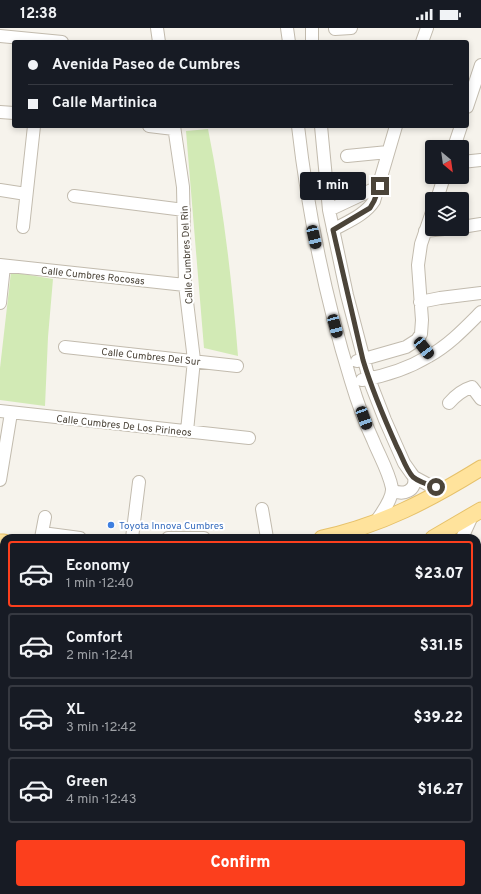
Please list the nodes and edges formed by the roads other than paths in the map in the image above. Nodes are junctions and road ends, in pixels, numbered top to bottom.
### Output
1 (157, 28) edge
2 (287, 28) edge
3 (312, 28) edge
4 (351, 28) edge
5 (427, 28) edge
6 (335, 29) dead end
7 (0, 36) edge
8 (36, 40) edge
9 (159, 40) edge
10 (289, 40) edge
11 (312, 40) edge
12 (423, 40) edge
13 (481, 65) edge
14 (476, 92) edge
15 (469, 104) edge
16 (0, 112) edge
17 (12, 113) edge
18 (34, 128) edge
19 (174, 128) edge
20 (298, 128) edge
21 (321, 128) edge
22 (395, 128) edge
23 (460, 128) edge
24 (456, 140) edge
25 (388, 152) junction
26 (348, 156) dead end
27 (481, 160) edge
28 (469, 161) edge
29 (326, 171) junction
30 (303, 172) junction
31 (380, 186) junction
32 (0, 190) edge
33 (26, 194) junction
34 (74, 196) dead end
35 (184, 210) junction
36 (329, 210) junction
37 (481, 224) edge
38 (469, 225) edge
39 (23, 228) dead end
40 (333, 230) junction
41 (425, 232) edge
42 (2, 266) edge
43 (186, 285) junction
44 (481, 293) edge
45 (420, 302) junction
46 (0, 303) edge
47 (481, 312) edge
48 (417, 340) junction
49 (65, 347) dead end
50 (389, 353) junction
51 (430, 356) junction
52 (194, 360) junction
53 (363, 360) junction
54 (346, 364) junction
55 (237, 366) dead end
56 (394, 372) junction
57 (369, 379) junction
58 (351, 382) junction
59 (481, 399) edge
60 (449, 402) dead end
61 (5, 412) edge
62 (187, 431) junction
63 (249, 438) dead end
64 (481, 468) edge
65 (414, 477) junction
66 (0, 480) edge
67 (139, 482) dead end
68 (392, 490) junction
69 (445, 490) junction
70 (262, 509) dead end
71 (477, 513) edge
72 (45, 517) dead end
73 (375, 523) junction
74 (42, 534) edge
75 (132, 534) edge
76 (267, 534) edge
77 (345, 534) edge
78 (440, 534) edge
79 (464, 534) edge

1 - 9 street
2 - 10 street
3 - 11 street
4 - 6 street
5 - 12 street
7 - 8 street
13 - 14 street
14 - 15 street
16 - 17 street
18 - 33 street
19 - 35 street, Calle Cumbres Del Rin
20 - 30 street
21 - 29 street
22 - 25 street
23 - 24 street
25 - 26 street
25 - 31 street
27 - 28 street
29 - 30 street
29 - 36 street
30 - 54 street
31 - 36 street
31 - 40 street
32 - 33 street
33 - 39 street
34 - 35 street
35 - 43 street, Calle Cumbres Del Rin
36 - 40 street
37 - 38 street
40 - 53 street
41 - 45 street
42 - 43 street, Calle Cumbres Rocosas
42 - 46 street
43 - 52 street, Calle Cumbres Del Rin
44 - 45 street
45 - 48 street
47 - 51 street
48 - 50 street
48 - 51 street
49 - 52 street, Calle Cumbres Del Sur
50 - 53 street
50 - 56 street
51 - 56 street
52 - 55 street, Calle Cumbres Del Sur
52 - 62 street, Calle Cumbres Del Rin
53 - 54 street
53 - 57 street
54 - 58 street
56 - 57 street
57 - 58 street
57 - 65 street
58 - 68 street
59 - 60 street
61 - 62 street, Calle Cumbres De Los Pirineos
61 - 66 street
62 - 63 street, Calle Cumbres De Los Pirineos
64 - 69 main road
65 - 68 street
65 - 69 street
67 - 75 street
68 - 73 street
69 - 73 main road
70 - 76 street
71 - 78 main road
71 - 79 street
72 - 74 street
73 - 77 main road

